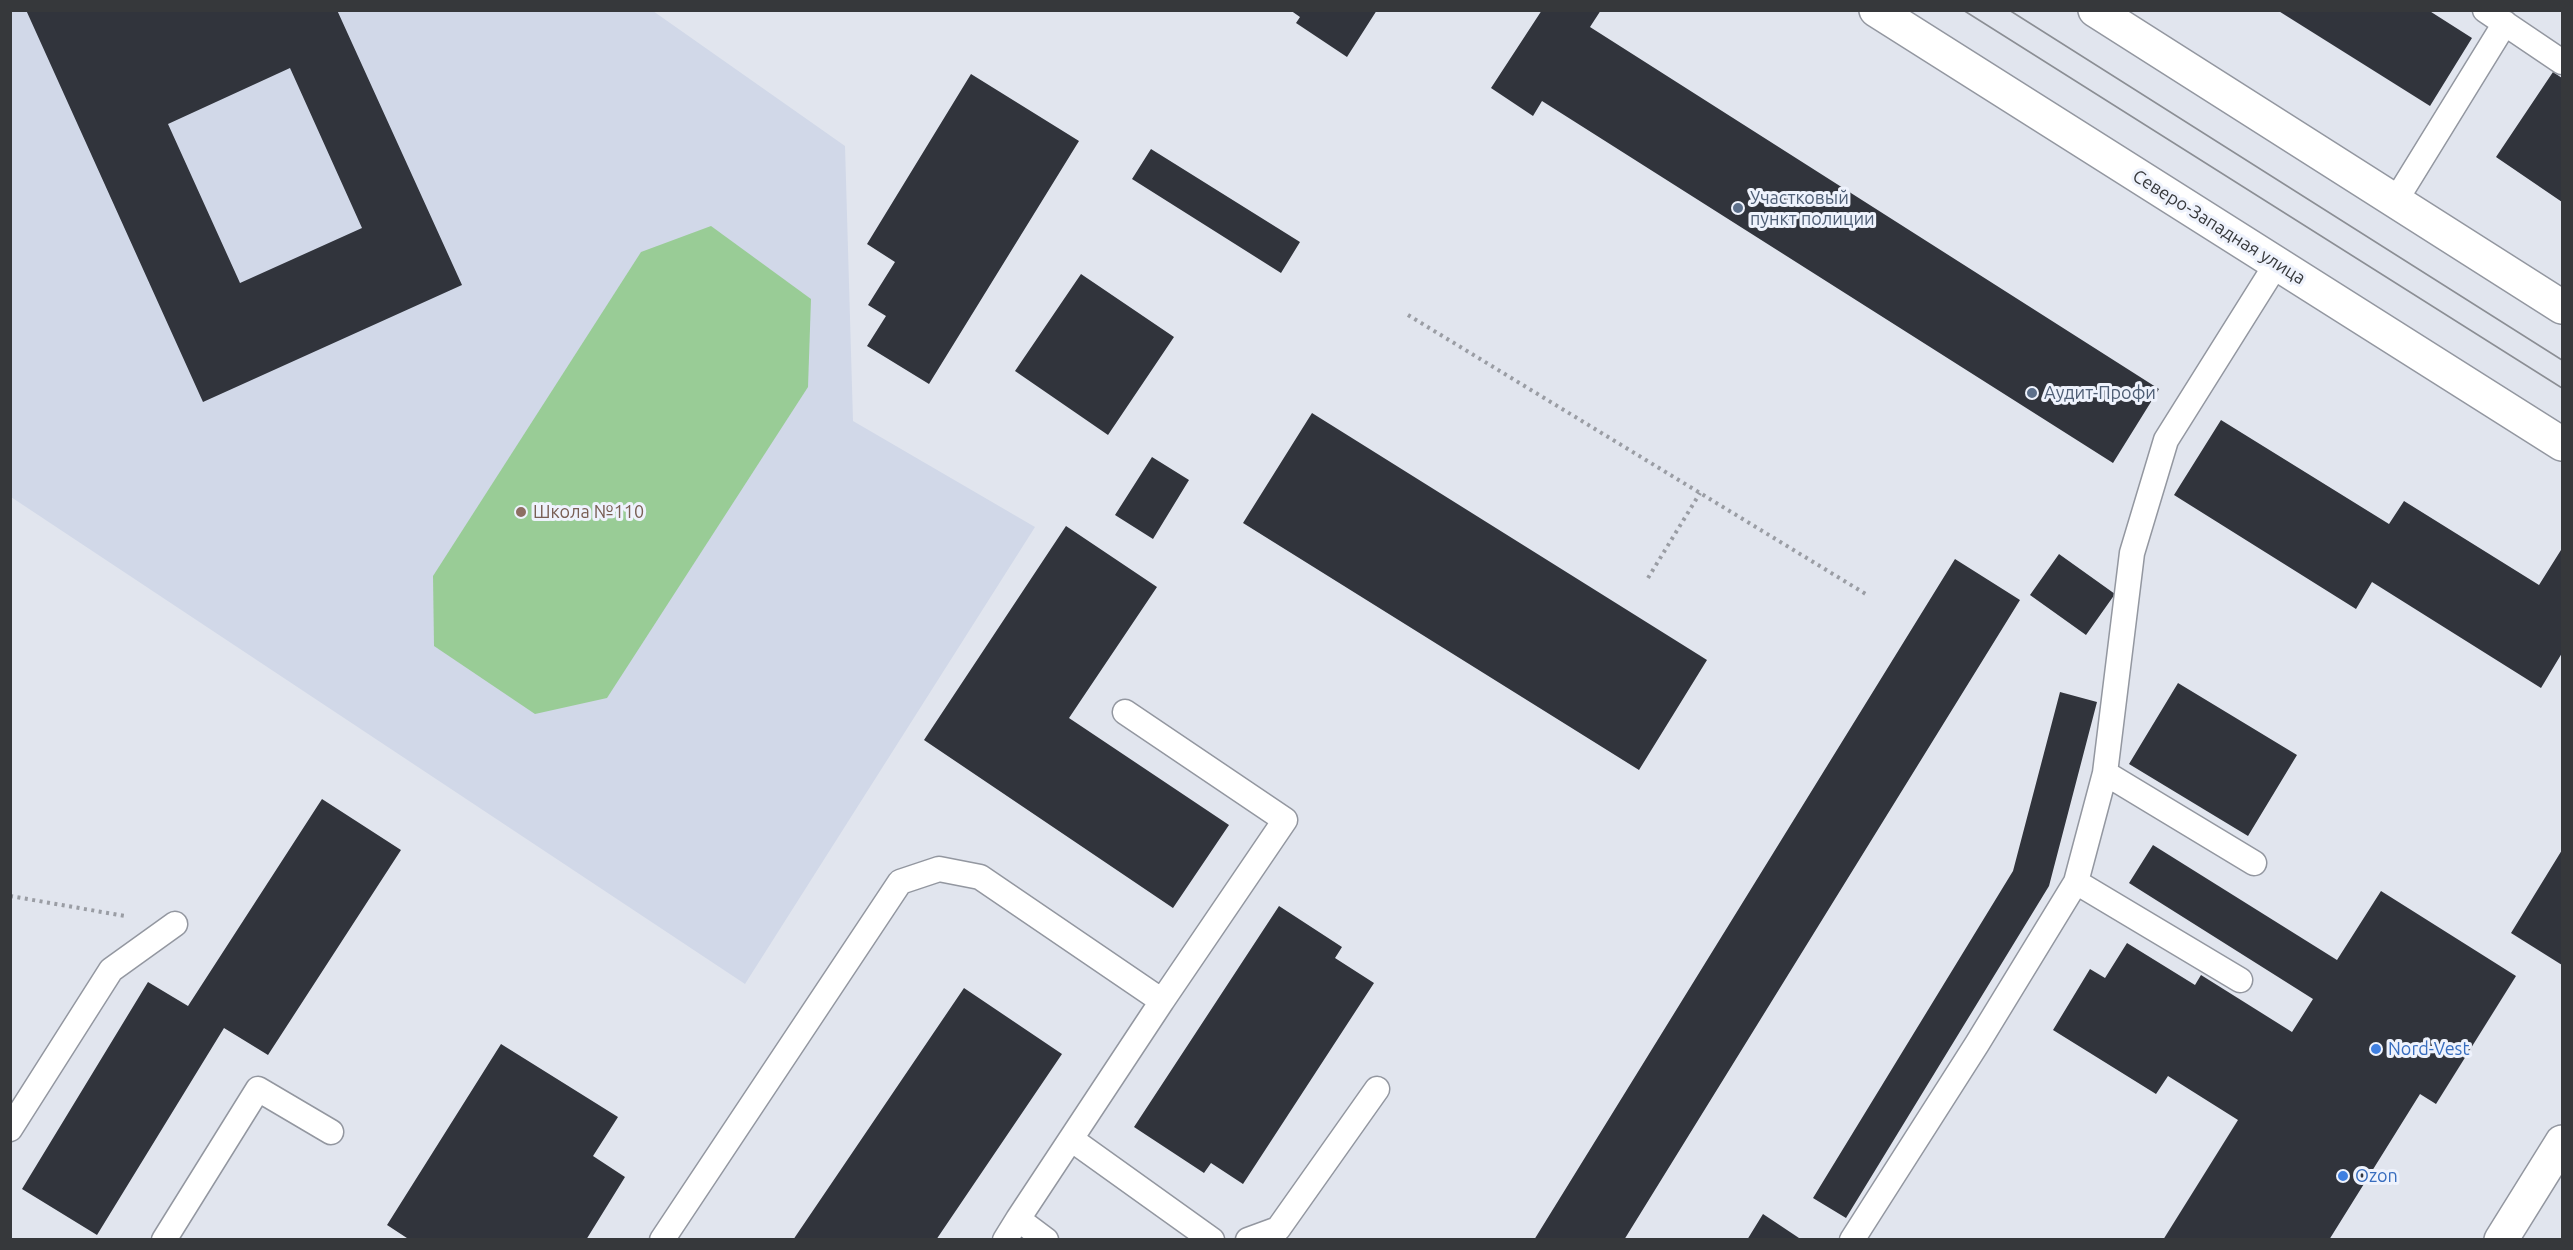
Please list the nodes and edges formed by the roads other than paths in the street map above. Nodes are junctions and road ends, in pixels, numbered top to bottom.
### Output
1 (1876, 10) edge
2 (2095, 10) edge
3 (2495, 17) edge
4 (2562, 62) edge
5 (2396, 200) junction
6 (2277, 263) junction
7 (2562, 307) edge
8 (2562, 444) edge
9 (1125, 712) dead end
10 (2105, 773) junction
11 (2254, 863) dead end
12 (2076, 882) junction
13 (175, 924) road end
14 (2240, 980) dead end
15 (1162, 1001) junction
16 (1377, 1089) dead end
17 (10, 1129) edge
18 (332, 1132) dead end
19 (1071, 1139) junction
20 (2562, 1142) edge
21 (1018, 1219) junction
22 (164, 1239) edge
23 (662, 1239) edge
24 (1005, 1239) edge
25 (1046, 1239) edge
26 (1212, 1239) edge
27 (1248, 1239) edge
28 (1852, 1239) edge
29 (2501, 1239) edge

1 - 6 main road, Северо-Западная улица
2 - 5 main road
3 - 4 lane
3 - 5 lane
5 - 7 main road
6 - 8 main road, Северо-Западная улица
6 - 10 lane
9 - 15 lane
10 - 11 lane
10 - 12 lane
12 - 14 lane
12 - 28 lane
13 - 17 lane
15 - 19 lane
15 - 23 lane
16 - 27 lane
18 - 22 lane
19 - 21 lane
19 - 26 lane
20 - 29 main road
21 - 24 lane
21 - 25 lane

